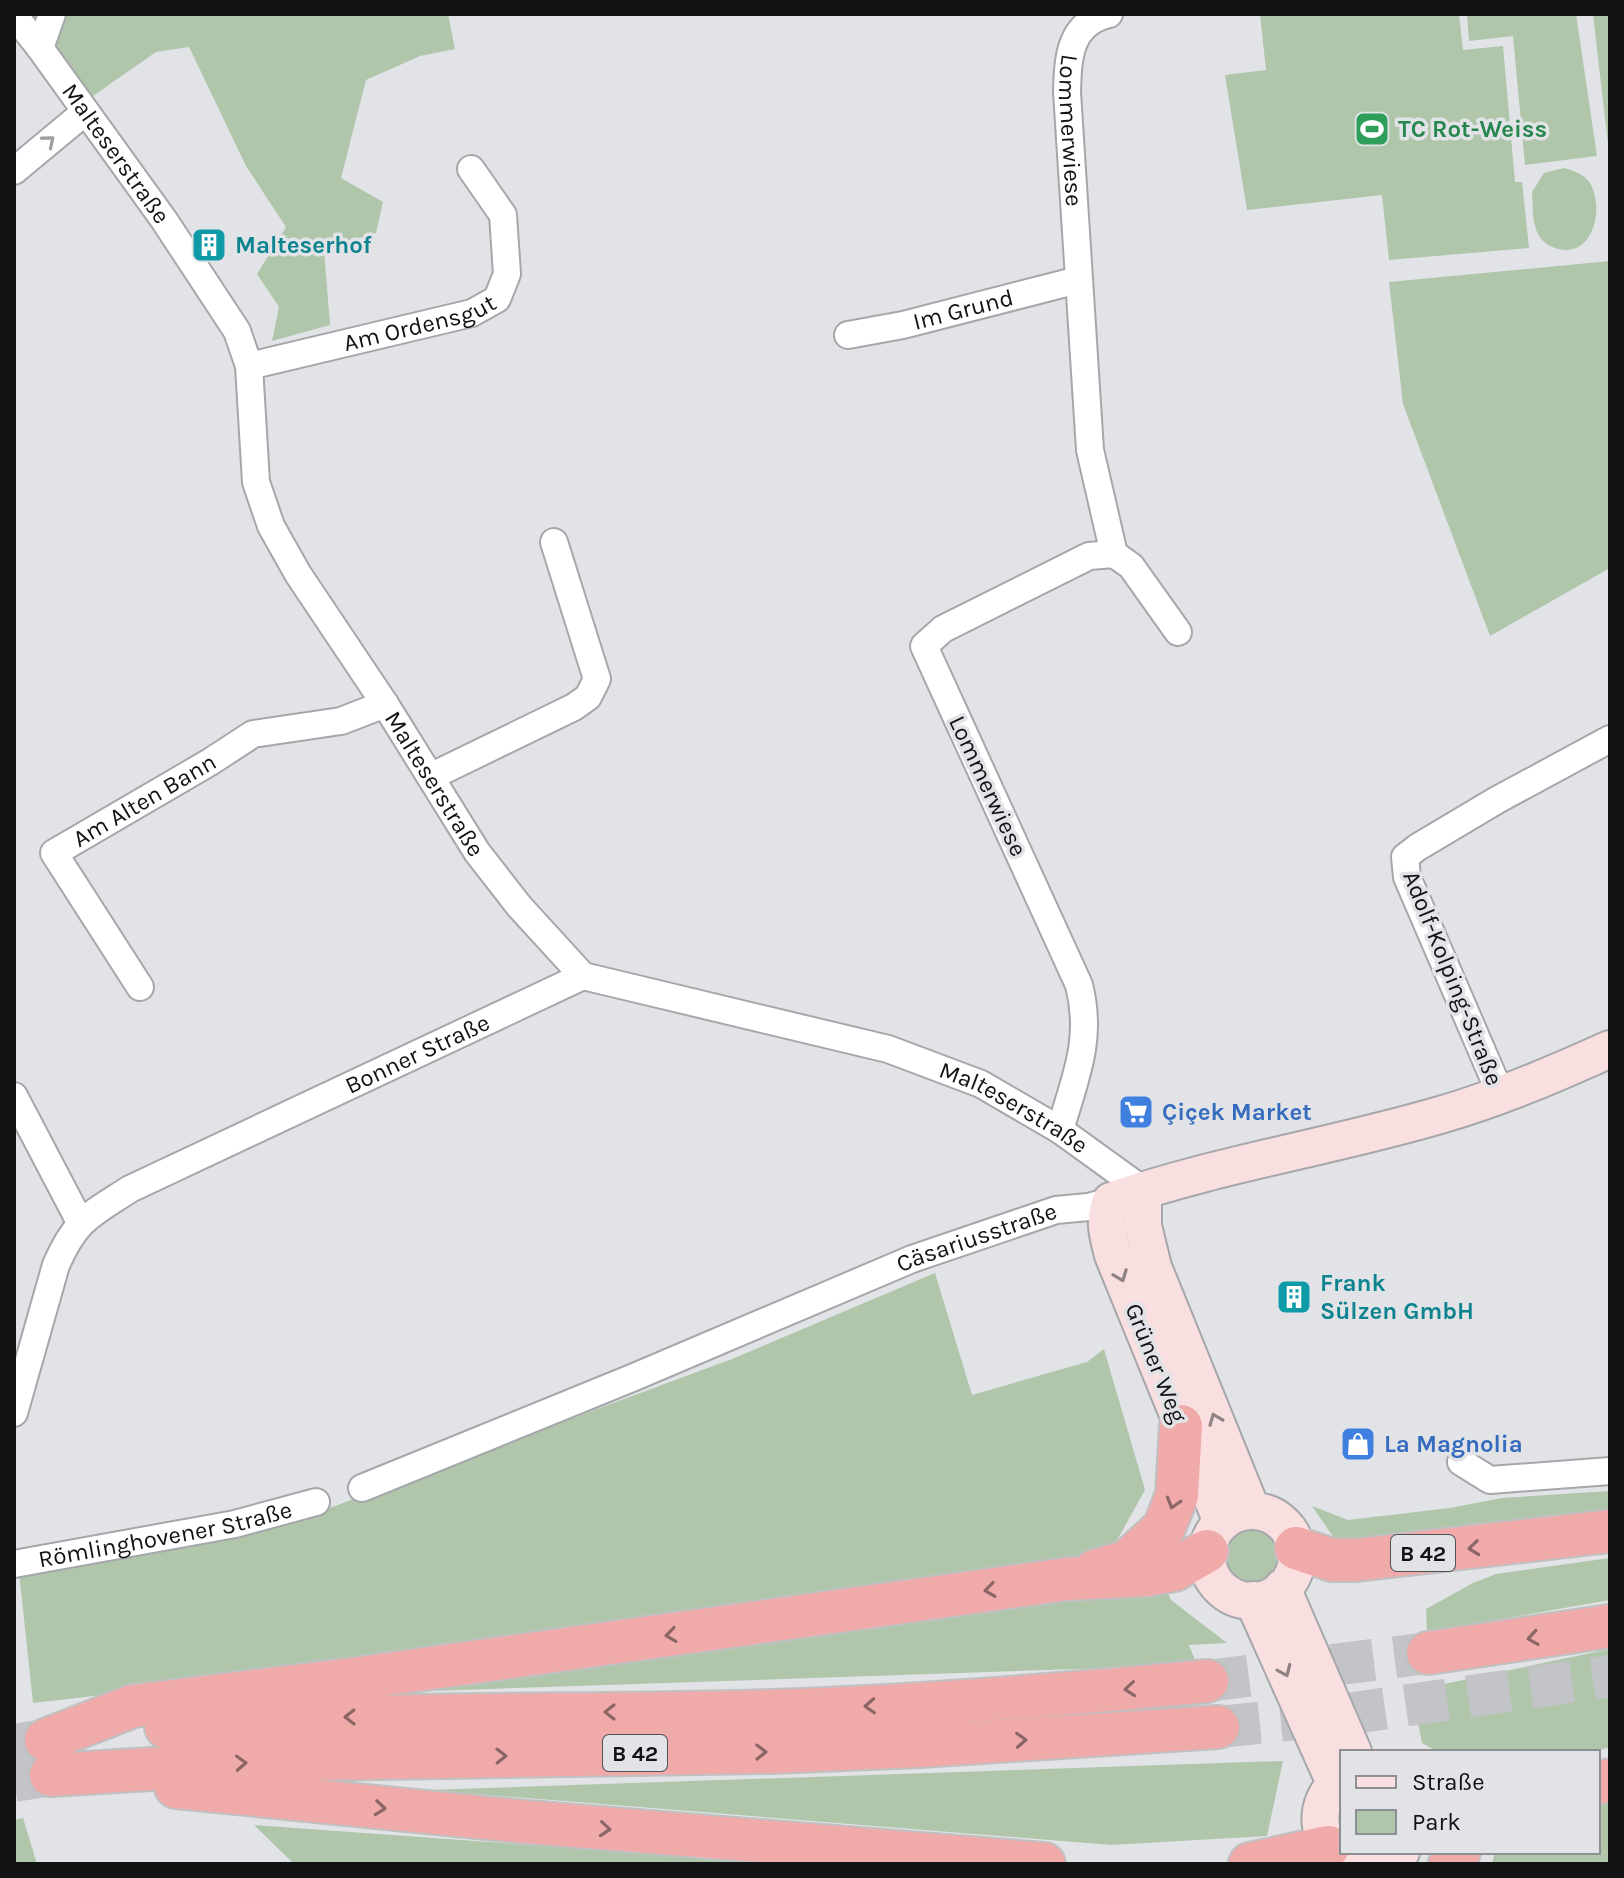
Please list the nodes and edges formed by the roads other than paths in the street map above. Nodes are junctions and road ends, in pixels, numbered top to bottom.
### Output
1 (52, 14) edge
2 (1109, 14) edge
3 (14, 15) edge
4 (40, 48) junction
5 (85, 112) junction
6 (471, 169) dead end
7 (14, 171) edge
8 (1078, 280) junction
9 (848, 335) dead end
10 (249, 366) junction
11 (554, 542) dead end
12 (1114, 554) junction
13 (1178, 632) dead end
14 (385, 704) junction
15 (1610, 739) edge
16 (432, 776) junction
17 (583, 976) junction
18 (140, 987) dead end
19 (1610, 1049) edge
20 (1501, 1095) junction
21 (14, 1096) edge
22 (1060, 1130) junction
23 (1127, 1195) junction
24 (80, 1222) junction
25 (14, 1413) edge
26 (1181, 1426) junction
27 (1461, 1462) dead end
28 (1610, 1471) edge
29 (362, 1488) dead end
30 (316, 1502) dead end
31 (1227, 1528) junction
32 (1610, 1531) edge
33 (1296, 1548) junction
34 (14, 1564) edge
35 (1067, 1579) junction
36 (1268, 1594) junction
37 (1610, 1626) edge
38 (1428, 1653) tunnel mouth
39 (1207, 1681) tunnel mouth
40 (1218, 1727) tunnel mouth
41 (1352, 1750) edge
42 (48, 1758) junction
43 (1338, 1781) edge
44 (1340, 1855) edge
45 (1044, 1864) edge
46 (1250, 1864) edge

1 - 4 street
2 - 8 street, Lommerwiese
3 - 4 street, Malteserstraße
4 - 5 street, Malteserstraße
7 -> 5 street
5 - 10 street, Malteserstraße
6 - 10 street, Am Ordensgut
8 - 9 street, Im Grund
8 - 12 street, Lommerwiese
10 - 14 street, Malteserstraße
11 - 16 street
12 - 13 street
12 - 22 street, Lommerwiese
14 - 16 street, Malteserstraße
14 - 18 street, Am Alten Bann
15 - 20 street, Adolf-Kolping-Straße
16 - 17 street, Malteserstraße
17 - 22 street, Malteserstraße
17 - 24 street, Bonner Straße
19 - 20 main road, Cäsariusstraße
20 - 23 main road, Cäsariusstraße
21 - 24 street
22 - 23 street, Malteserstraße
23 -> 26 main road, Grüner Weg
23 - 29 street, Cäsariusstraße
31 -> 23 main road, Grüner Weg
24 - 25 street
26 - 31 main road, Grüner Weg
26 -> 35 highway
27 - 28 street
30 - 34 street, Römlinghovener Straße
31 - 33 main road
31 - 35 highway
31 - 36 main road, Grüner Weg
32 -> 33 highway, B 42
33 - 36 main road
35 -> 42 highway
36 - 41 main road
36 -> 43 main road
37 -> 38 highway
39 -> 42 highway, B 42
42 -> 40 highway, B 42
42 -> 45 highway
43 - 44 main road
44 - 46 highway

